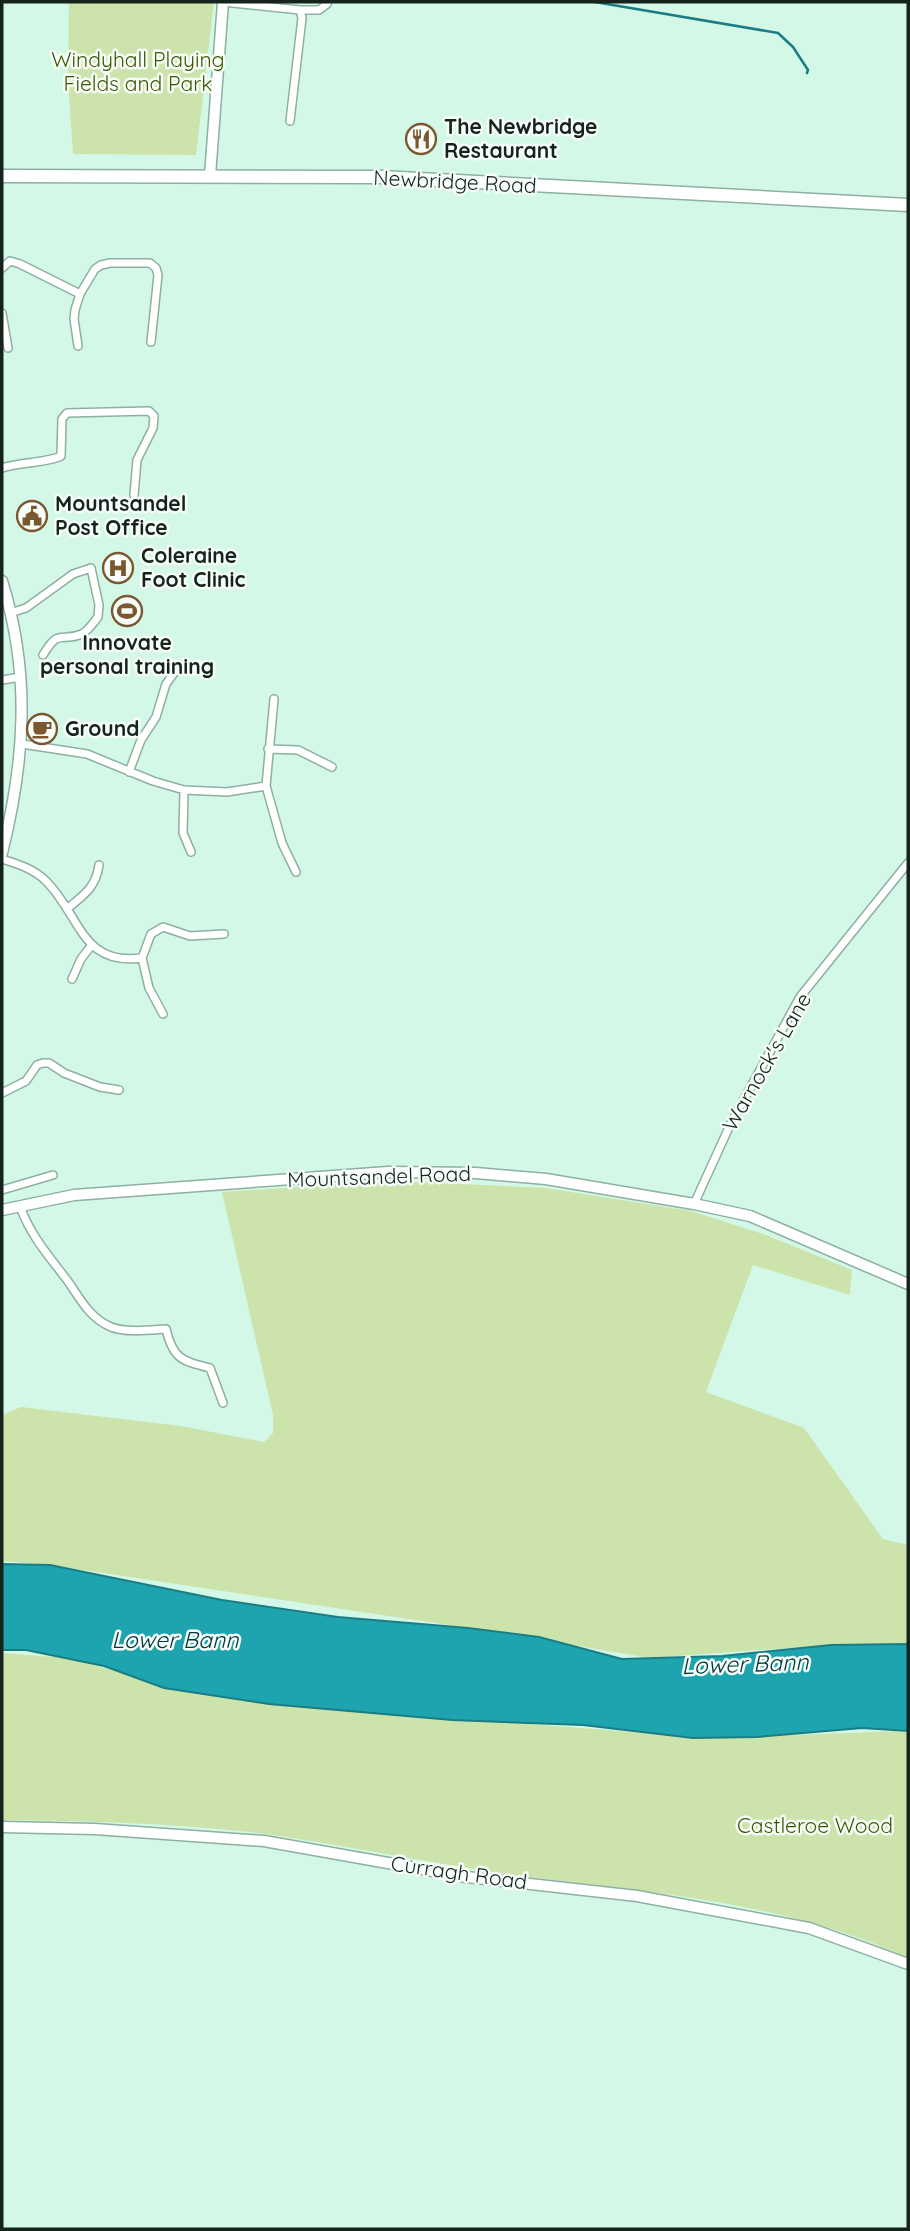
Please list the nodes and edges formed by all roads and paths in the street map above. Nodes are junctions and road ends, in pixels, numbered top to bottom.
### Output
1 (223, 2) edge
2 (327, 4) dead end
3 (300, 10) junction
4 (290, 121) dead end
5 (2, 176) edge
6 (210, 176) junction
7 (908, 205) edge
8 (2, 268) edge
9 (80, 294) junction
10 (2, 313) edge
11 (151, 342) dead end
12 (78, 346) dead end
13 (8, 348) dead end
14 (2, 468) edge
15 (134, 495) dead end
16 (2, 581) edge
17 (10, 613) junction
18 (43, 655) dead end
19 (180, 665) dead end
20 (20, 677) junction
21 (2, 680) edge
22 (274, 699) dead end
23 (22, 744) junction
24 (268, 749) junction
25 (332, 766) dead end
26 (129, 772) junction
27 (266, 786) junction
28 (184, 790) junction
29 (2, 803) edge
30 (14, 804) junction
31 (191, 852) dead end
32 (2, 853) edge
33 (2, 859) edge
34 (908, 863) edge
35 (99, 865) dead end
36 (296, 872) dead end
37 (68, 908) junction
38 (224, 934) dead end
39 (91, 946) junction
40 (142, 958) junction
41 (72, 979) dead end
42 (163, 1014) dead end
43 (119, 1090) dead end
44 (2, 1093) edge
45 (53, 1174) dead end
46 (2, 1190) edge
47 (694, 1204) junction
48 (20, 1206) junction
49 (2, 1210) edge
50 (908, 1284) edge
51 (223, 1404) dead end
52 (2, 1827) edge
53 (908, 1964) edge

1 - 3 street
1 - 6 street
2 - 3 street
3 - 4 street
5 - 6 highway, Newbridge Road
6 - 7 highway, Newbridge Road
8 - 9 street
9 - 11 street
9 - 12 street
10 - 13 street
14 - 15 street
16 - 17 street
17 - 18 street
17 - 20 street
19 - 26 street
20 - 21 street
20 - 23 street
22 - 24 street
23 - 26 street
23 - 30 street
24 - 25 street
24 - 27 street
26 - 28 street
27 - 28 street
27 - 36 street
28 - 31 street
29 - 30 street
30 - 32 street
33 - 37 street
34 - 47 street, Warnock's Lane
35 - 37 street
37 - 39 street
38 - 40 street
39 - 40 street
39 - 41 street
40 - 42 street
43 - 44 street
45 - 46 street
47 - 48 street, Mountsandel Road
47 - 50 street, Mountsandel Road
48 - 49 street, Mountsandel Road
48 - 51 street
52 - 53 street, Curragh Road

